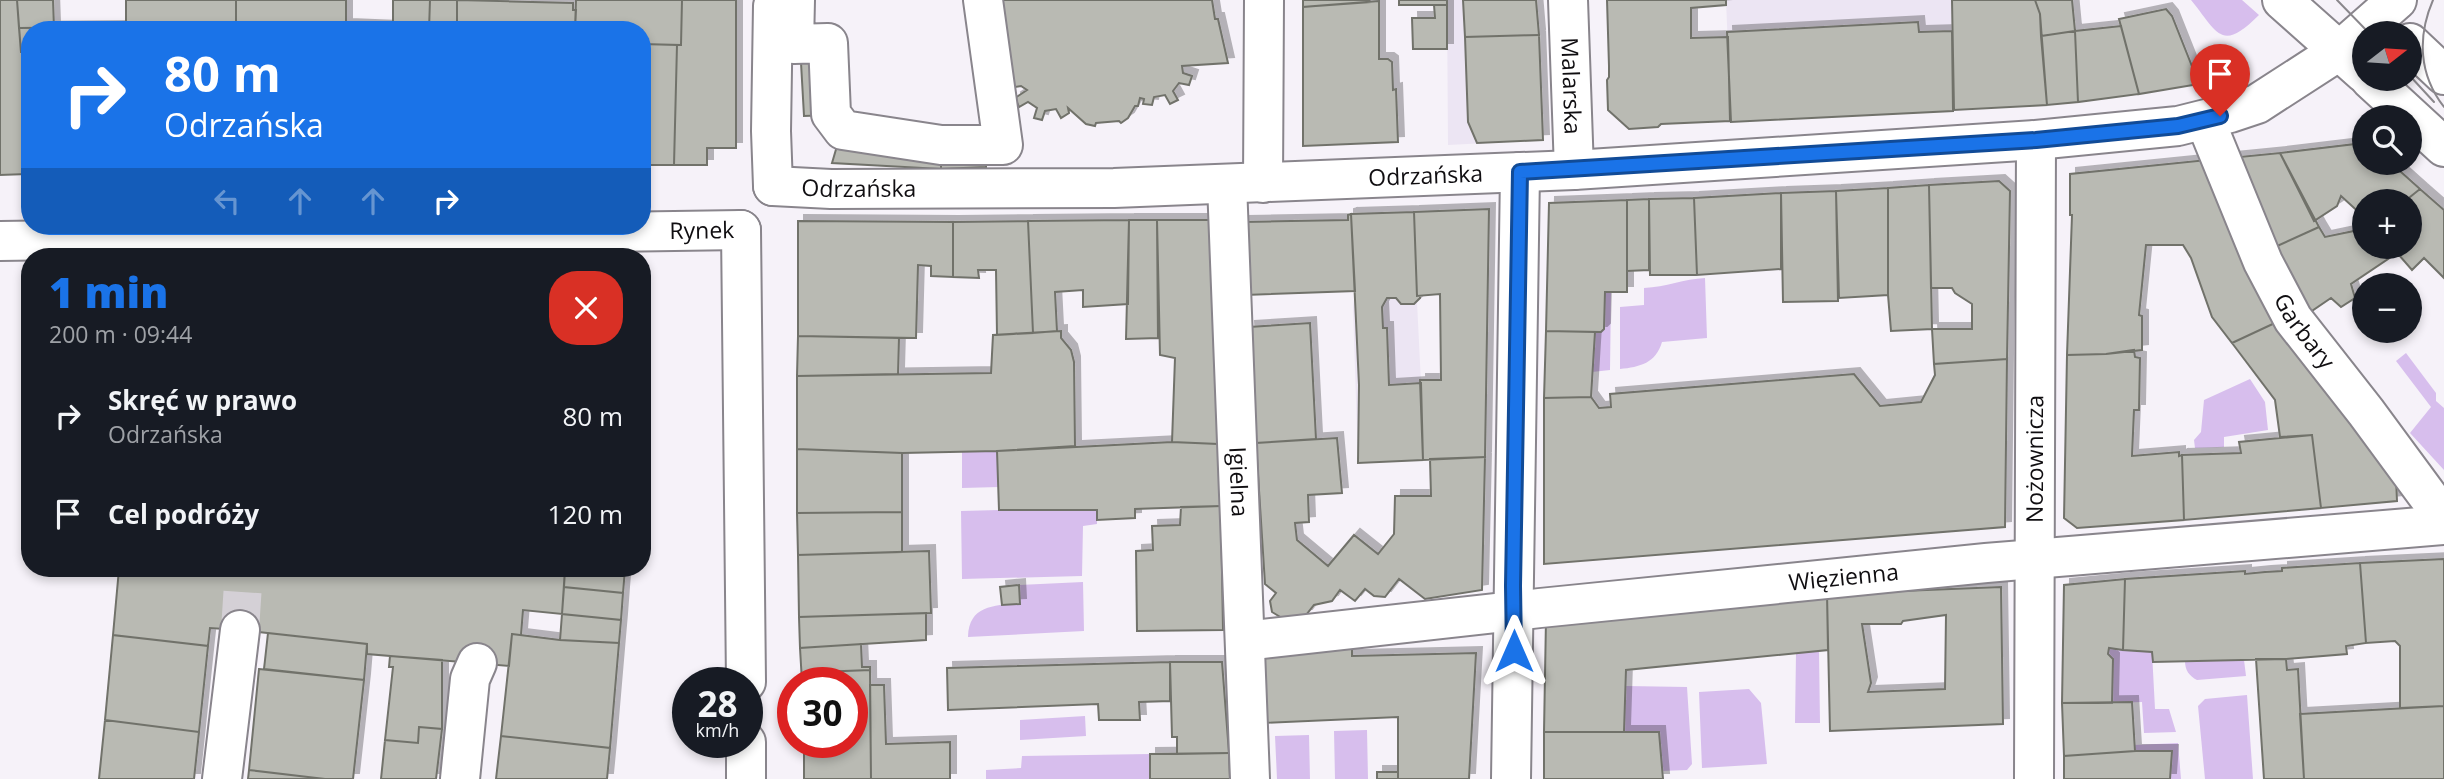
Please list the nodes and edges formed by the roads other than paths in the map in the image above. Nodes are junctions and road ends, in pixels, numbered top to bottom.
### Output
1 (773, 0) edge
2 (795, 0) edge
3 (983, 0) edge
4 (1264, 0) edge
5 (1568, 0) edge
6 (2282, 0) edge
7 (2422, 54) edge
8 (2352, 62) edge
9 (2444, 75) edge
10 (2383, 91) edge
11 (2205, 120) junction
12 (2036, 140) junction
13 (2444, 147) edge
14 (1574, 170) junction
15 (1520, 172) junction
16 (1234, 184) junction
17 (773, 186) junction
18 (741, 230) junction
19 (0, 241) edge
20 (508, 245) edge
21 (262, 248) edge
22 (2444, 518) edge
23 (2444, 524) edge
24 (2035, 560) junction
25 (1514, 610) junction
26 (240, 631) tunnel mouth
27 (1245, 640) junction
28 (477, 663) dead end
29 (746, 667) edge
30 (746, 758) edge
31 (222, 779) edge
32 (460, 779) edge
33 (746, 779) edge
34 (1250, 779) edge
35 (1511, 779) edge
36 (2034, 779) edge

1 - 17 street
2 - 3 street
4 - 16 street, Igielna
5 - 14 street, Malarska
6 - 8 street
7 - 9 street
8 - 11 street, Odrzańska
10 - 13 street
11 - 12 street, Odrzańska
11 - 22 street, Garbary
12 - 14 street, Odrzańska
12 - 24 street, Nożownicza
14 - 15 street, Odrzańska
15 - 16 street, Odrzańska
15 - 25 street
16 - 17 street, Odrzańska
16 - 27 street, Igielna
17 - 18 street
18 - 20 street, Rynek
18 - 29 street, Rynek
19 - 21 street, Rynek
20 - 21 street, Rynek
23 - 24 street, Więzienna
24 - 25 street, Więzienna
24 - 36 street, Nożownicza
25 - 27 street, Więzienna
25 - 35 street
26 - 31 street
27 - 34 street, Igielna
28 - 32 street
30 - 33 street

